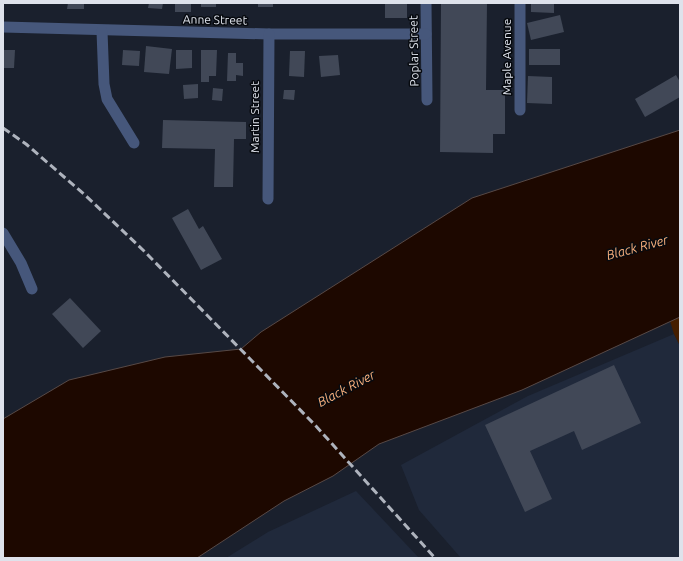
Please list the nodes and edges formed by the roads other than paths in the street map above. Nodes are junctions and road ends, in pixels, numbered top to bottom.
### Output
1 (426, 3) edge
2 (520, 3) edge
3 (3, 27) edge
4 (102, 31) junction
5 (269, 34) junction
6 (426, 34) junction
7 (427, 100) dead end
8 (520, 110) dead end
9 (134, 143) dead end
10 (268, 199) dead end
11 (3, 233) edge
12 (32, 289) dead end

1 - 6 street, Poplar Street
2 - 8 street, Maple Avenue
3 - 4 street, Anne Street
4 - 5 street, Anne Street
4 - 9 street
5 - 6 street, Anne Street
5 - 10 street, Martin Street
6 - 7 street, Poplar Street
11 - 12 street

